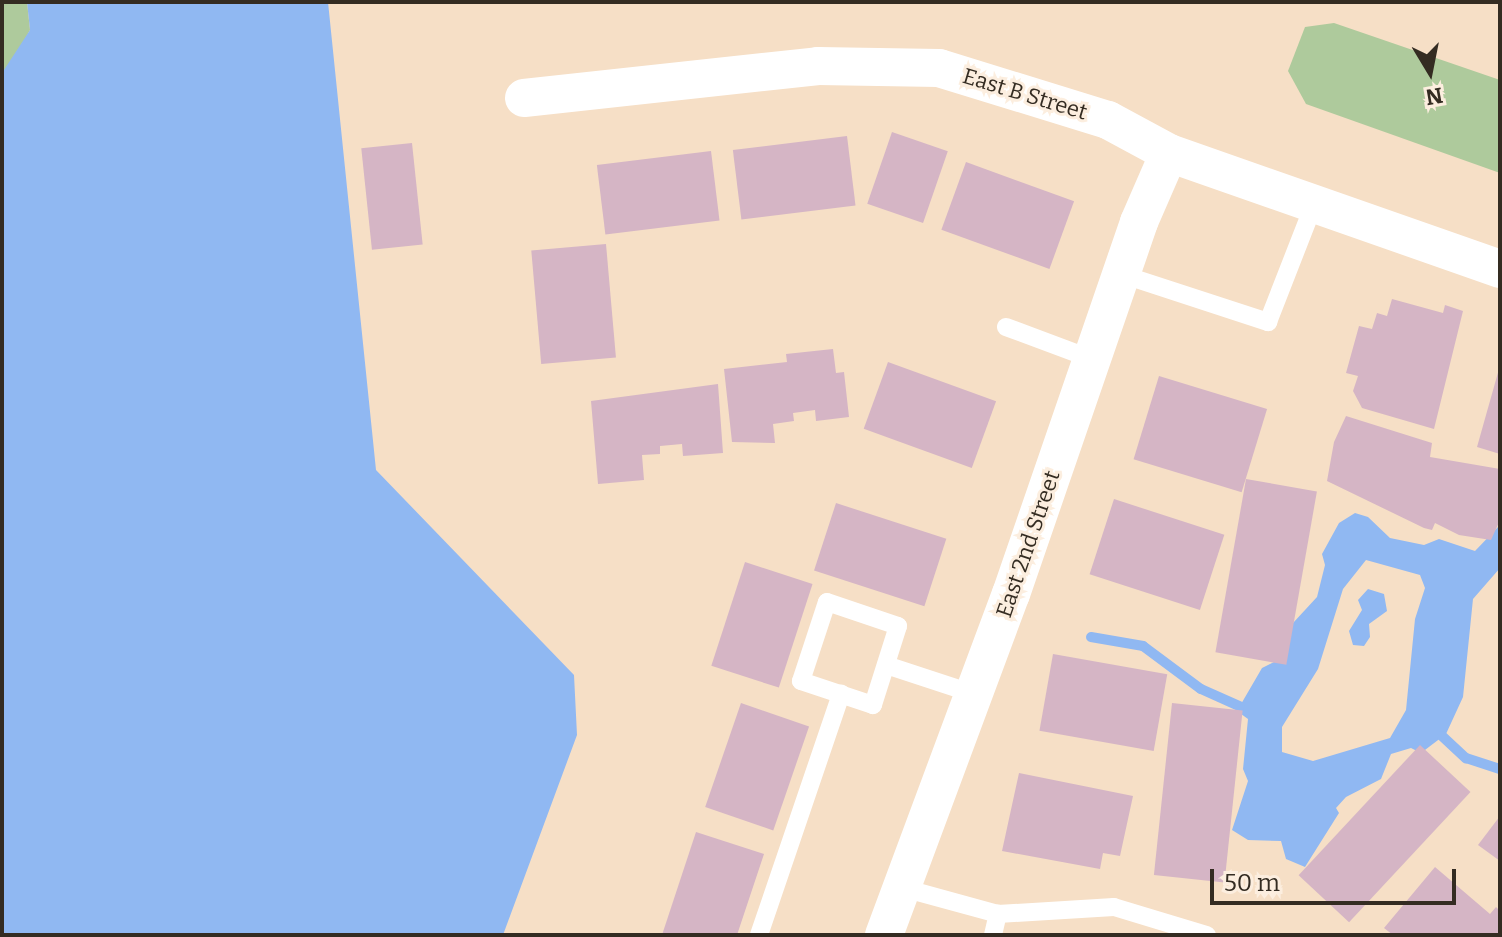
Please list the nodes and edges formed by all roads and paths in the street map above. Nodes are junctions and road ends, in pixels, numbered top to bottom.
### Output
1 (524, 98) dead end
2 (1169, 153) junction
3 (1314, 204) junction
4 (1500, 269) edge
5 (1121, 274) junction
6 (1006, 327) dead end
7 (1092, 359) junction
8 (886, 665) junction
9 (841, 694) junction
10 (974, 694) junction
11 (903, 888) junction
12 (998, 914) junction
13 (759, 935) edge
14 (884, 935) edge
15 (993, 935) edge
16 (1207, 935) edge

1 - 2 street, East B Street
2 - 3 street, East B Street
2 - 5 street, East 2nd Street
3 - 4 street, East B Street
3 - 5 lane
5 - 7 street, East 2nd Street
6 - 7 lane
7 - 10 street, East 2nd Street
8 - 9 lane
8 - 9 lane
8 - 10 lane
9 - 13 lane
10 - 11 street, East 2nd Street
11 - 12 lane
11 - 14 street, East 2nd Street
12 - 15 lane
12 - 16 lane

